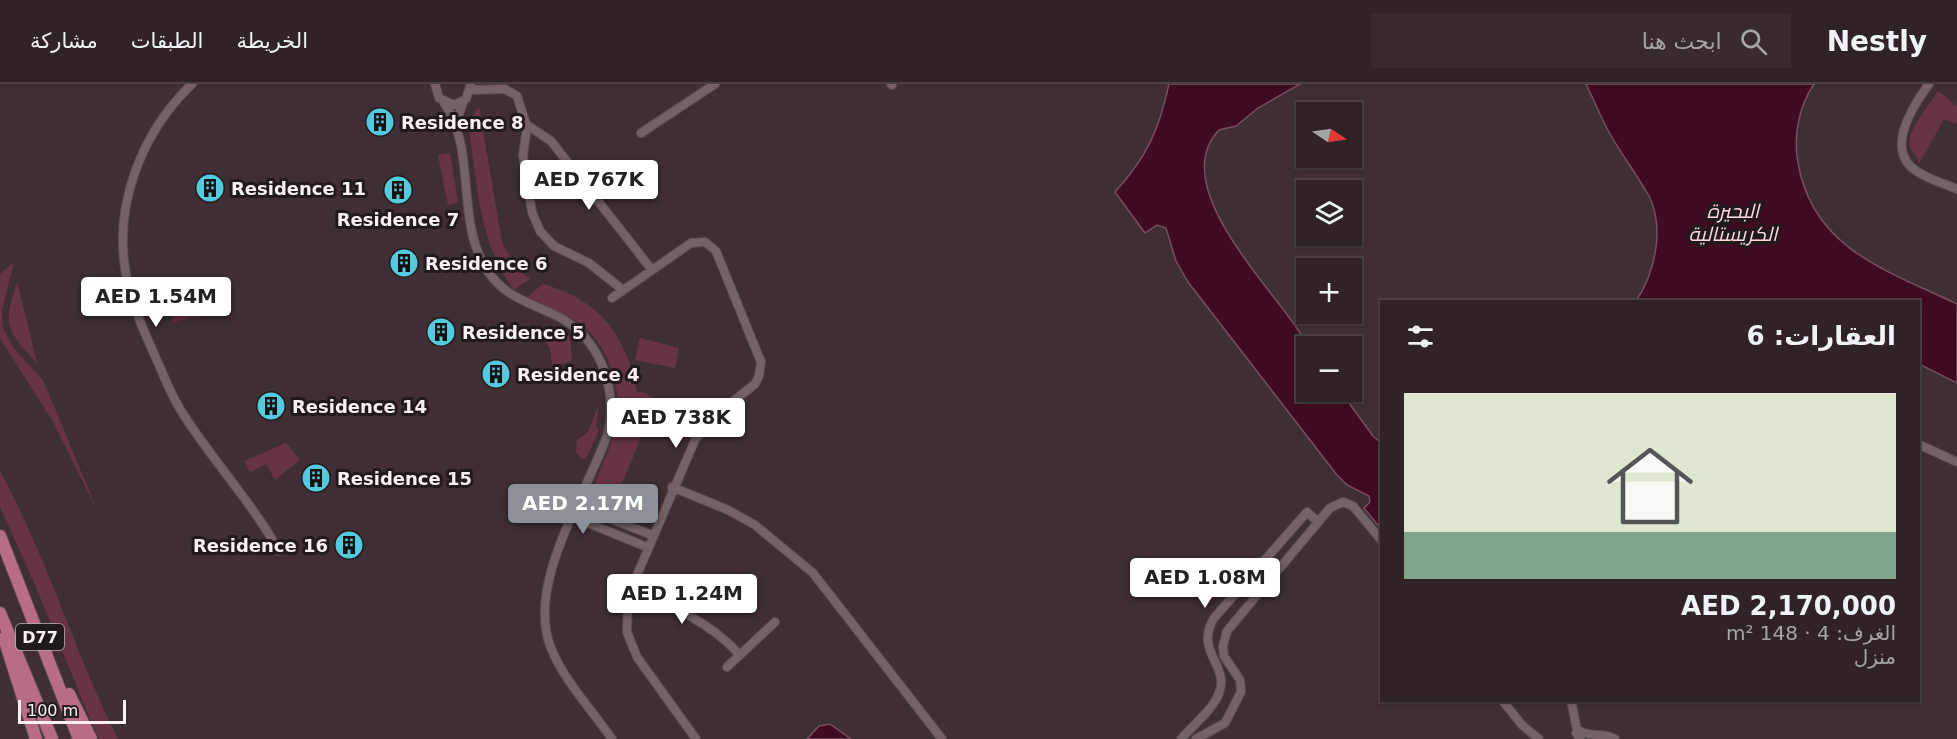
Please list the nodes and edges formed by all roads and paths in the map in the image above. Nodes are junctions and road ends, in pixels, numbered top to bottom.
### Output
1 (192, 84) edge
2 (434, 84) edge
3 (715, 84) edge
4 (1929, 84) edge
5 (471, 87) edge
6 (464, 102) junction
7 (444, 103) junction
8 (456, 124) junction
9 (527, 124) junction
10 (641, 133) dead end
11 (538, 134) junction
12 (526, 140) junction
13 (1957, 189) edge
14 (652, 270) junction
15 (623, 290) junction
16 (612, 298) dead end
17 (1920, 445) edge
18 (1957, 462) edge
19 (672, 487) junction
20 (578, 506) junction
21 (573, 517) junction
22 (617, 521) junction
23 (1318, 522) junction
24 (612, 533) junction
25 (652, 535) junction
26 (0, 536) edge
27 (1380, 539) edge
28 (647, 547) junction
29 (279, 551) dead end
30 (630, 589) junction
31 (0, 613) edge
32 (775, 622) dead end
33 (740, 655) junction
34 (48, 660) junction
35 (727, 667) dead end
36 (1504, 702) edge
37 (1571, 702) edge
38 (1577, 730) junction
39 (36, 739) edge
40 (52, 739) edge
41 (79, 739) edge
42 (91, 739) edge
43 (612, 739) edge
44 (696, 739) edge
45 (942, 739) edge
46 (1181, 739) edge
47 (1196, 739) edge
48 (1539, 739) edge
49 (1580, 739) edge
50 (1615, 739) edge

1 - 29 street
2 - 7 street
3 - 10 street
4 - 13 street
5 - 6 street
5 - 9 street
6 - 7 street
6 - 8 street
7 - 8 street
8 - 20 street
9 - 11 street
9 - 12 street
11 - 12 street
11 - 14 street
12 - 15 street
14 - 15 street
14 - 19 street
15 - 16 street
17 - 18 street
19 - 25 street
19 - 45 street
20 - 21 street
20 - 22 street
21 - 24 street
21 - 43 street
22 - 24 street
22 - 25 street
23 - 27 street
23 - 46 street
23 - 47 street
24 - 28 street
25 - 28 street
26 - 34 main road, D77
28 - 30 street
30 - 33 street
30 - 44 street
31 - 39 main road
31 - 40 main road, D77
32 - 33 street
33 - 35 street
34 - 41 main road, D77
34 - 42 main road
36 - 48 street
37 - 38 street
38 - 49 street
38 - 50 street

